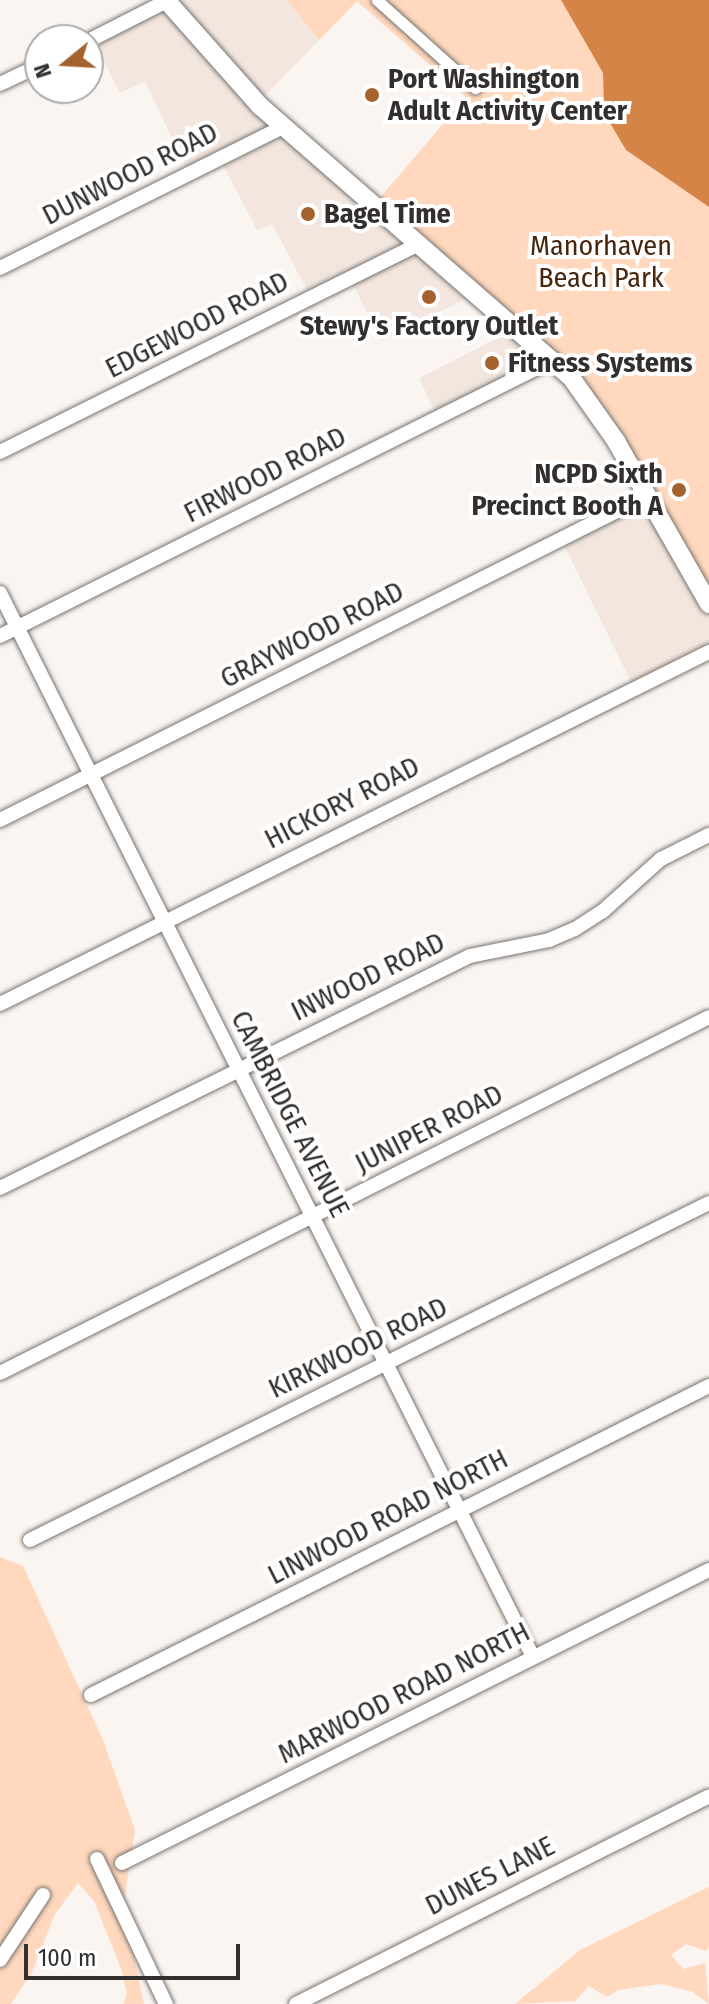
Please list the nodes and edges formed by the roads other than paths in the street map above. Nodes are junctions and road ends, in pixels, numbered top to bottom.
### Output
1 (167, 0) edge
2 (377, 0) edge
3 (104, 33) edge
4 (24, 73) edge
5 (0, 84) edge
6 (475, 88) dead end
7 (283, 127) junction
8 (417, 245) junction
9 (0, 268) edge
10 (553, 360) junction
11 (0, 452) edge
12 (647, 496) junction
13 (0, 593) edge
14 (709, 604) edge
15 (17, 628) junction
16 (0, 636) edge
17 (709, 652) edge
18 (91, 775) junction
19 (0, 820) edge
20 (709, 835) edge
21 (164, 922) junction
22 (0, 1004) edge
23 (709, 1017) edge
24 (238, 1069) junction
25 (0, 1188) edge
26 (709, 1203) edge
27 (312, 1217) junction
28 (386, 1363) junction
29 (0, 1373) edge
30 (709, 1386) edge
31 (459, 1510) junction
32 (30, 1540) dead end
33 (709, 1570) edge
34 (533, 1657) junction
35 (91, 1695) dead end
36 (709, 1796) edge
37 (97, 1859) dead end
38 (122, 1863) dead end
39 (43, 1895) dead end
40 (0, 1960) edge
41 (166, 2004) edge
42 (296, 2004) edge

1 - 3 street
1 - 7 street
2 - 6 street
4 - 5 street
7 - 8 street
7 - 9 street, DUNWOOD ROAD
8 - 10 street
8 - 11 street, EDGEWOOD ROAD
10 - 12 street
10 - 15 street, FIRWOOD ROAD
12 - 14 street
12 - 18 street, GRAYWOOD ROAD
13 - 15 street, CAMBRIDGE AVENUE
15 - 16 street, FIRWOOD ROAD
15 - 18 street, CAMBRIDGE AVENUE
17 - 21 street, HICKORY ROAD
18 - 19 street, GRAYWOOD ROAD
18 - 21 street, CAMBRIDGE AVENUE
20 - 24 street, INWOOD ROAD
21 - 22 street, HICKORY ROAD
21 - 24 street, CAMBRIDGE AVENUE
23 - 27 street, JUNIPER ROAD
24 - 25 street, INWOOD ROAD
24 - 27 street, CAMBRIDGE AVENUE
26 - 28 street, KIRKWOOD ROAD
27 - 28 street, CAMBRIDGE AVENUE
27 - 29 street, JUNIPER ROAD
28 - 31 street, CAMBRIDGE AVENUE
28 - 32 street, KIRKWOOD ROAD
30 - 31 street, LINWOOD ROAD NORTH
31 - 34 street, CAMBRIDGE AVENUE
31 - 35 street, LINWOOD ROAD NORTH
33 - 34 street, MARWOOD ROAD NORTH
34 - 38 street, MARWOOD ROAD NORTH
36 - 42 street, DUNES LANE
37 - 41 street
39 - 40 street

